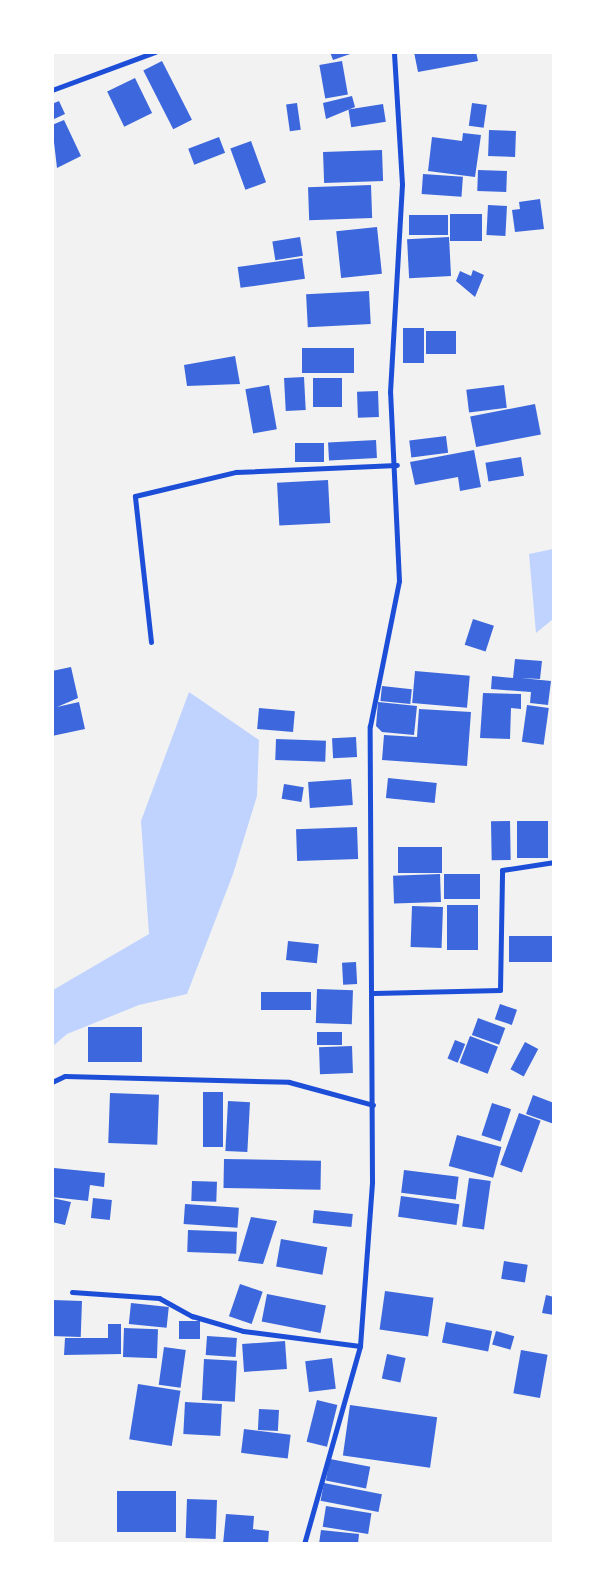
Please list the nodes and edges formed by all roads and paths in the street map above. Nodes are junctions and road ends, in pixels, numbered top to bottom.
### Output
1 (155, 52) edge
2 (394, 52) edge
3 (52, 90) edge
4 (397, 465) junction
5 (151, 642) dead end
6 (554, 862) edge
7 (374, 993) junction
8 (52, 1082) edge
9 (373, 1105) junction
10 (72, 1292) dead end
11 (360, 1346) junction
12 (304, 1544) edge

1 - 3 lane
2 - 4 lane
4 - 5 lane
4 - 7 lane
6 - 7 lane
7 - 9 lane
8 - 9 lane
9 - 11 lane
10 - 11 lane
11 - 12 lane

